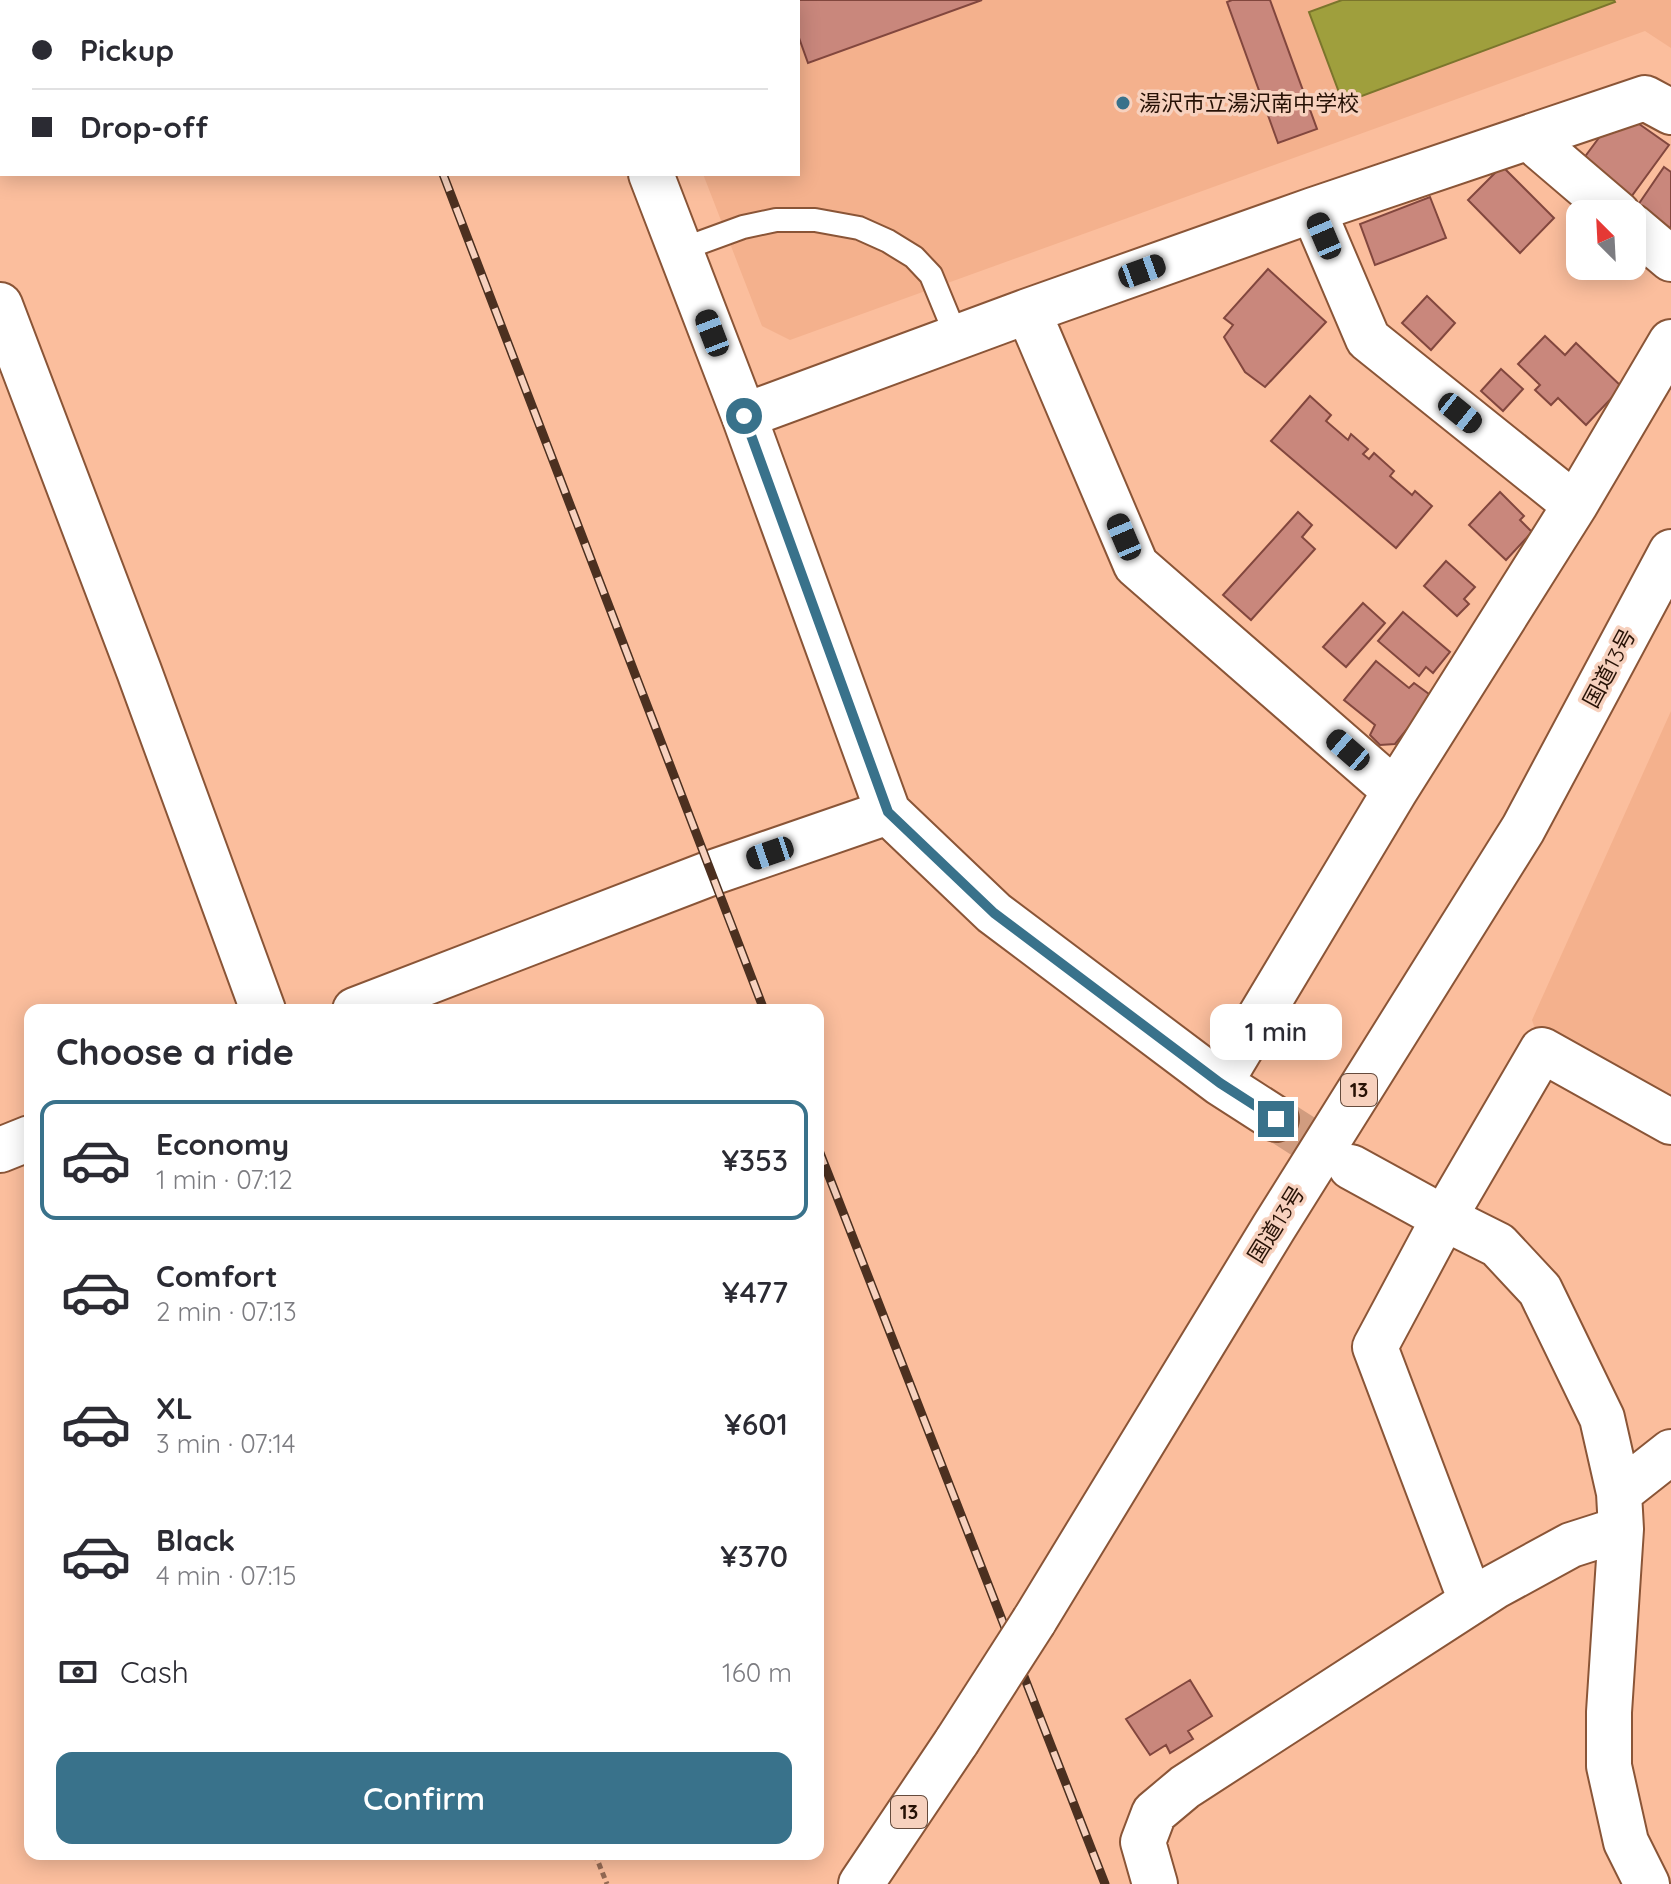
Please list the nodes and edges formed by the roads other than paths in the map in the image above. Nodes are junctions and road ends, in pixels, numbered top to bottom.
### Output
1 (1671, 112) edge
2 (1529, 138) junction
3 (652, 176) edge
4 (1602, 200) edge
5 (1313, 210) junction
6 (1646, 238) edge
7 (680, 250) junction
8 (1671, 259) edge
9 (0, 305) edge
10 (1028, 311) junction
11 (957, 338) junction
12 (1671, 342) edge
13 (744, 416) junction
14 (1575, 505) junction
15 (1671, 552) edge
16 (1395, 791) junction
17 (888, 812) junction
18 (261, 1004) edge
19 (371, 1004) edge
20 (1220, 1083) junction
21 (1276, 1119) tunnel mouth
22 (1671, 1122) edge
23 (24, 1140) edge
24 (0, 1150) edge
25 (1351, 1167) tunnel mouth
26 (1444, 1218) junction
27 (1671, 1452) edge
28 (1620, 1511) junction
29 (1471, 1601) junction
30 (861, 1884) edge
31 (1155, 1884) edge
32 (1646, 1884) edge

1 - 2 main road
2 - 4 main road
2 - 5 main road
3 - 7 main road
5 - 10 main road
5 - 14 main road
6 - 8 main road
7 - 11 lane
7 - 13 main road
9 - 18 main road
10 - 11 main road
10 - 16 main road
11 - 13 main road
12 - 14 main road
13 - 17 main road
14 - 16 main road
15 - 30 main road, 国道13号 / 13, bridge
16 - 20 main road
17 - 19 main road
17 - 20 main road
20 - 21 main road
22 - 26 main road
23 - 24 main road
25 - 26 main road
26 - 28 main road
26 - 29 main road
27 - 28 main road
28 - 29 main road
28 - 32 main road
29 - 31 main road

